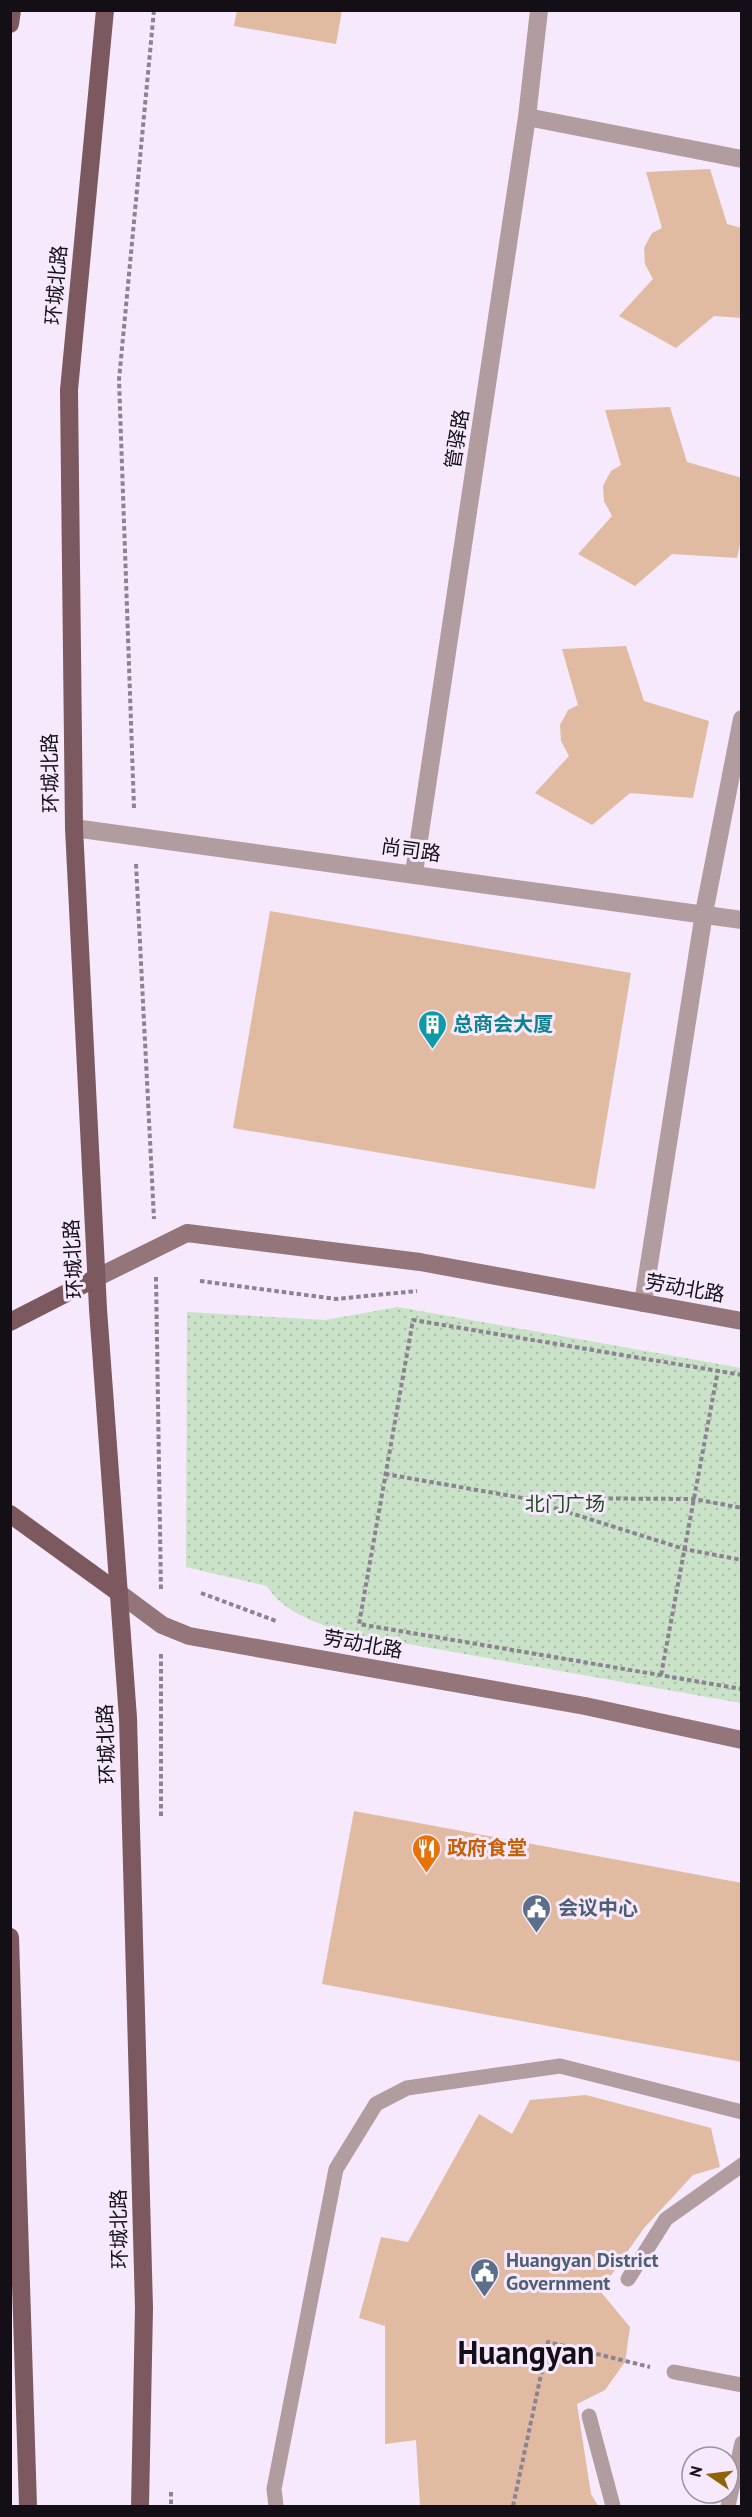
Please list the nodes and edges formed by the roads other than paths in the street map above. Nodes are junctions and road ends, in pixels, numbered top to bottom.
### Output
1 (12, 10) edge
2 (105, 10) edge
3 (539, 10) edge
4 (10, 24) edge
5 (527, 117) junction
6 (741, 159) edge
7 (741, 719) edge
8 (74, 828) junction
9 (414, 873) junction
10 (704, 913) junction
11 (741, 920) edge
12 (96, 1278) junction
13 (643, 1303) junction
14 (741, 1321) edge
15 (10, 1322) edge
16 (10, 1514) edge
17 (119, 1593) junction
18 (741, 1740) edge
19 (10, 1937) edge
20 (741, 2112) edge
21 (736, 2168) edge
22 (628, 2279) dead end
23 (674, 2372) road end
24 (741, 2385) edge
25 (589, 2416) dead end
26 (741, 2443) edge
27 (28, 2506) edge
28 (140, 2506) edge
29 (276, 2506) edge
30 (613, 2506) edge
31 (728, 2506) edge

1 - 4 main road
2 - 8 main road, 环城北路
3 - 5 street, 管驿路
5 - 6 street
5 - 9 street, 管驿路
7 - 10 street
8 - 9 street, 尚司路
8 - 12 main road, 环城北路
9 - 10 street, 尚司路
10 - 11 street, 尚司路
10 - 13 street
12 - 13 main road, 劳动北路
12 - 15 main road
12 - 17 main road, 环城北路
13 - 14 main road, 劳动北路
16 - 17 main road, 劳动北路
17 - 18 main road, 劳动北路
17 - 28 main road, 环城北路
19 - 27 main road
20 - 29 lane
21 - 22 lane
23 - 24 lane
25 - 30 lane
26 - 31 lane

